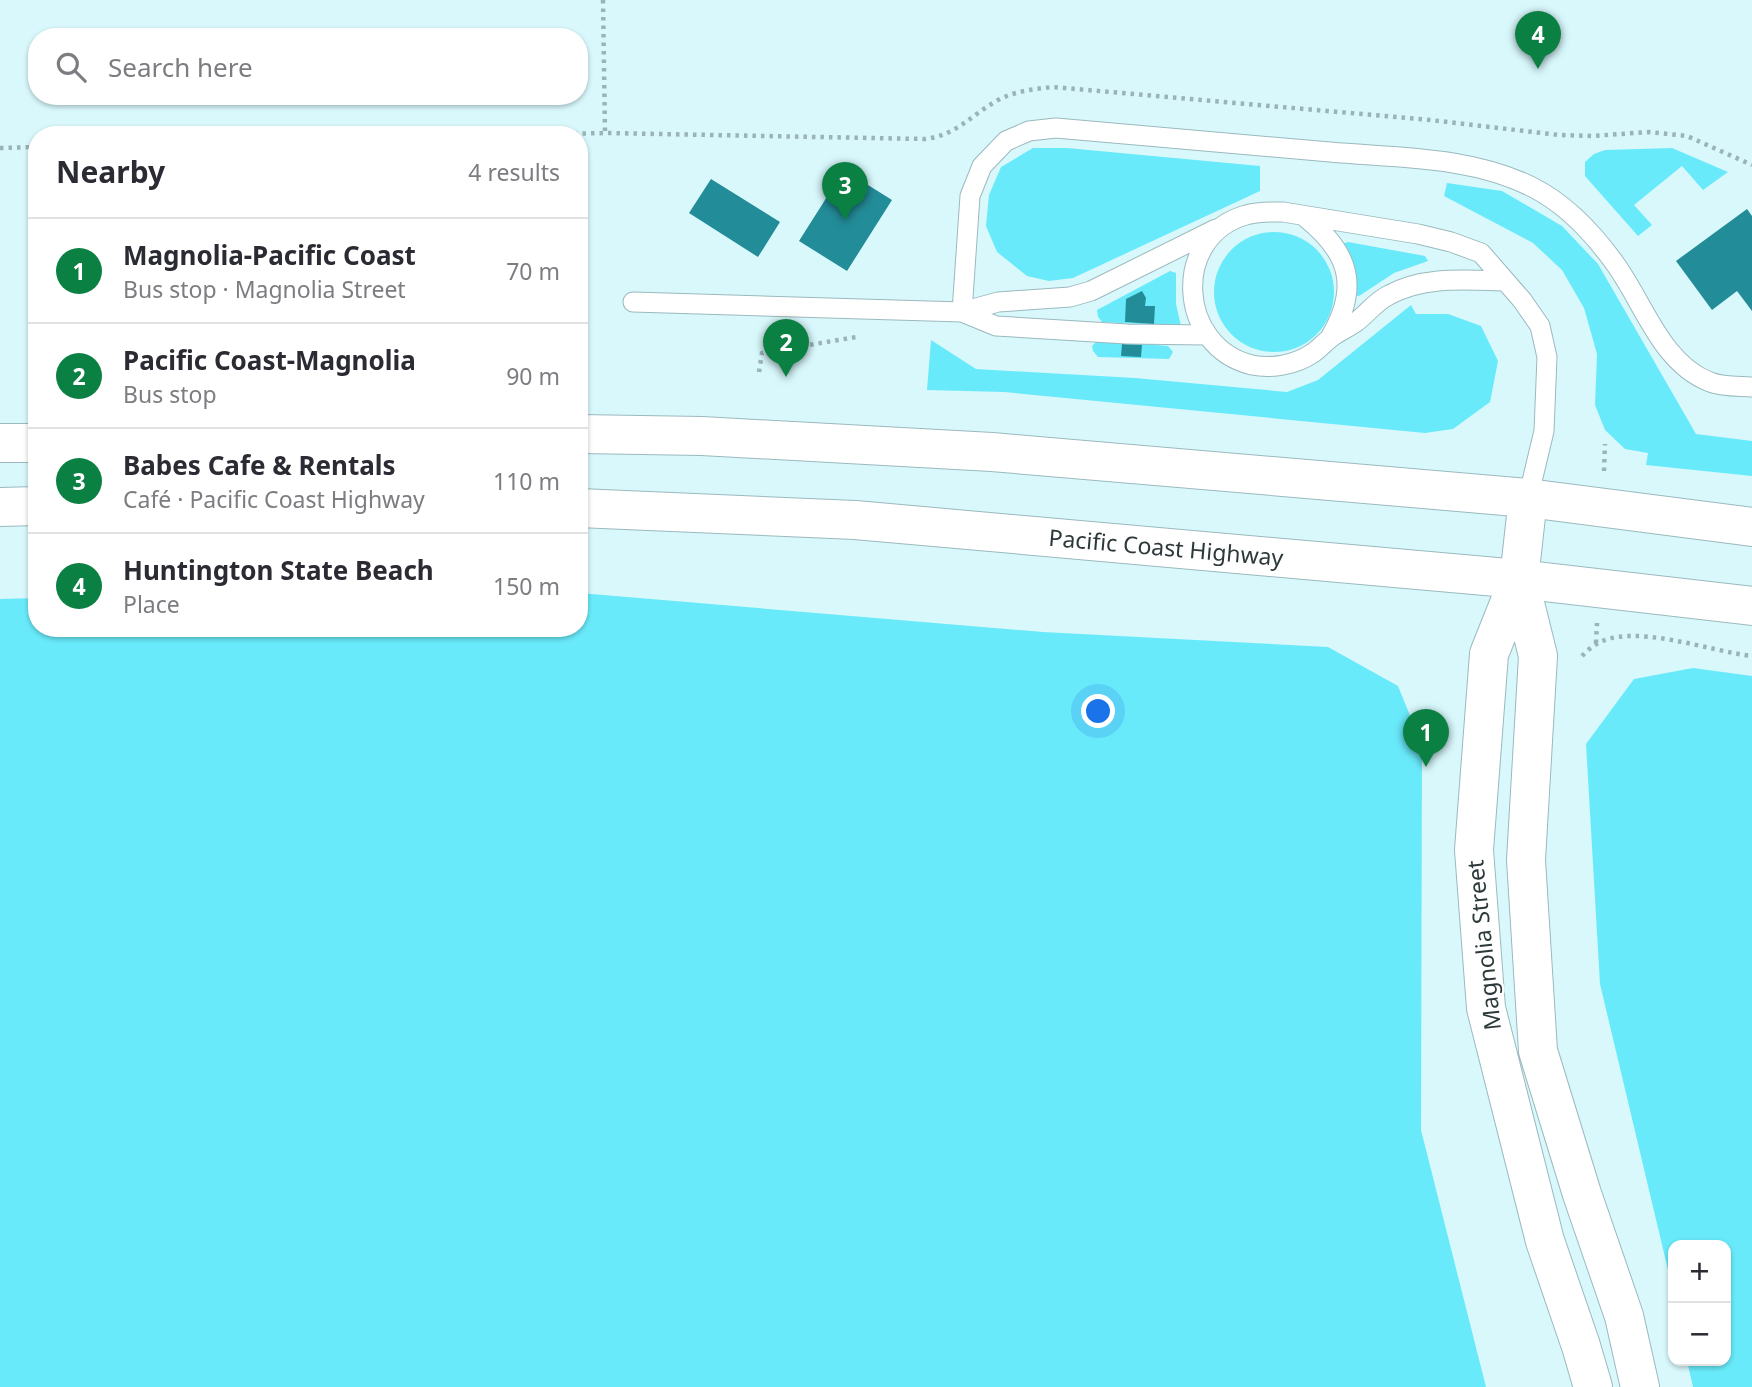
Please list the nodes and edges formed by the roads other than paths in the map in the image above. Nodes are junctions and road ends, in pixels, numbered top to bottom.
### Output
1 (1304, 216) junction
2 (1226, 224) junction
3 (1504, 281) junction
4 (633, 302) dead end
5 (962, 312) junction
6 (1206, 335) junction
7 (1331, 337) junction
8 (1752, 387) edge
9 (588, 434) edge
10 (0, 443) edge
11 (28, 443) edge
12 (1528, 498) junction
13 (28, 506) edge
14 (0, 508) edge
15 (588, 508) edge
16 (1752, 527) edge
17 (1519, 579) junction
18 (1752, 606) edge
19 (1592, 1387) edge
20 (1640, 1387) edge

1 - 2 lane
1 - 3 lane
1 - 7 lane
2 - 5 lane
2 - 6 lane
3 - 7 lane
3 - 12 lane
4 - 5 lane
5 - 6 lane
5 - 8 lane
6 - 7 lane
9 - 12 main road
10 - 11 main road
12 - 16 main road
12 - 17 main road, Magnolia Street
13 - 14 main road
15 - 17 main road, Pacific Coast Highway
17 - 18 main road, Pacific Coast Highway
17 - 19 main road, Magnolia Street
17 - 20 main road, Magnolia Street

